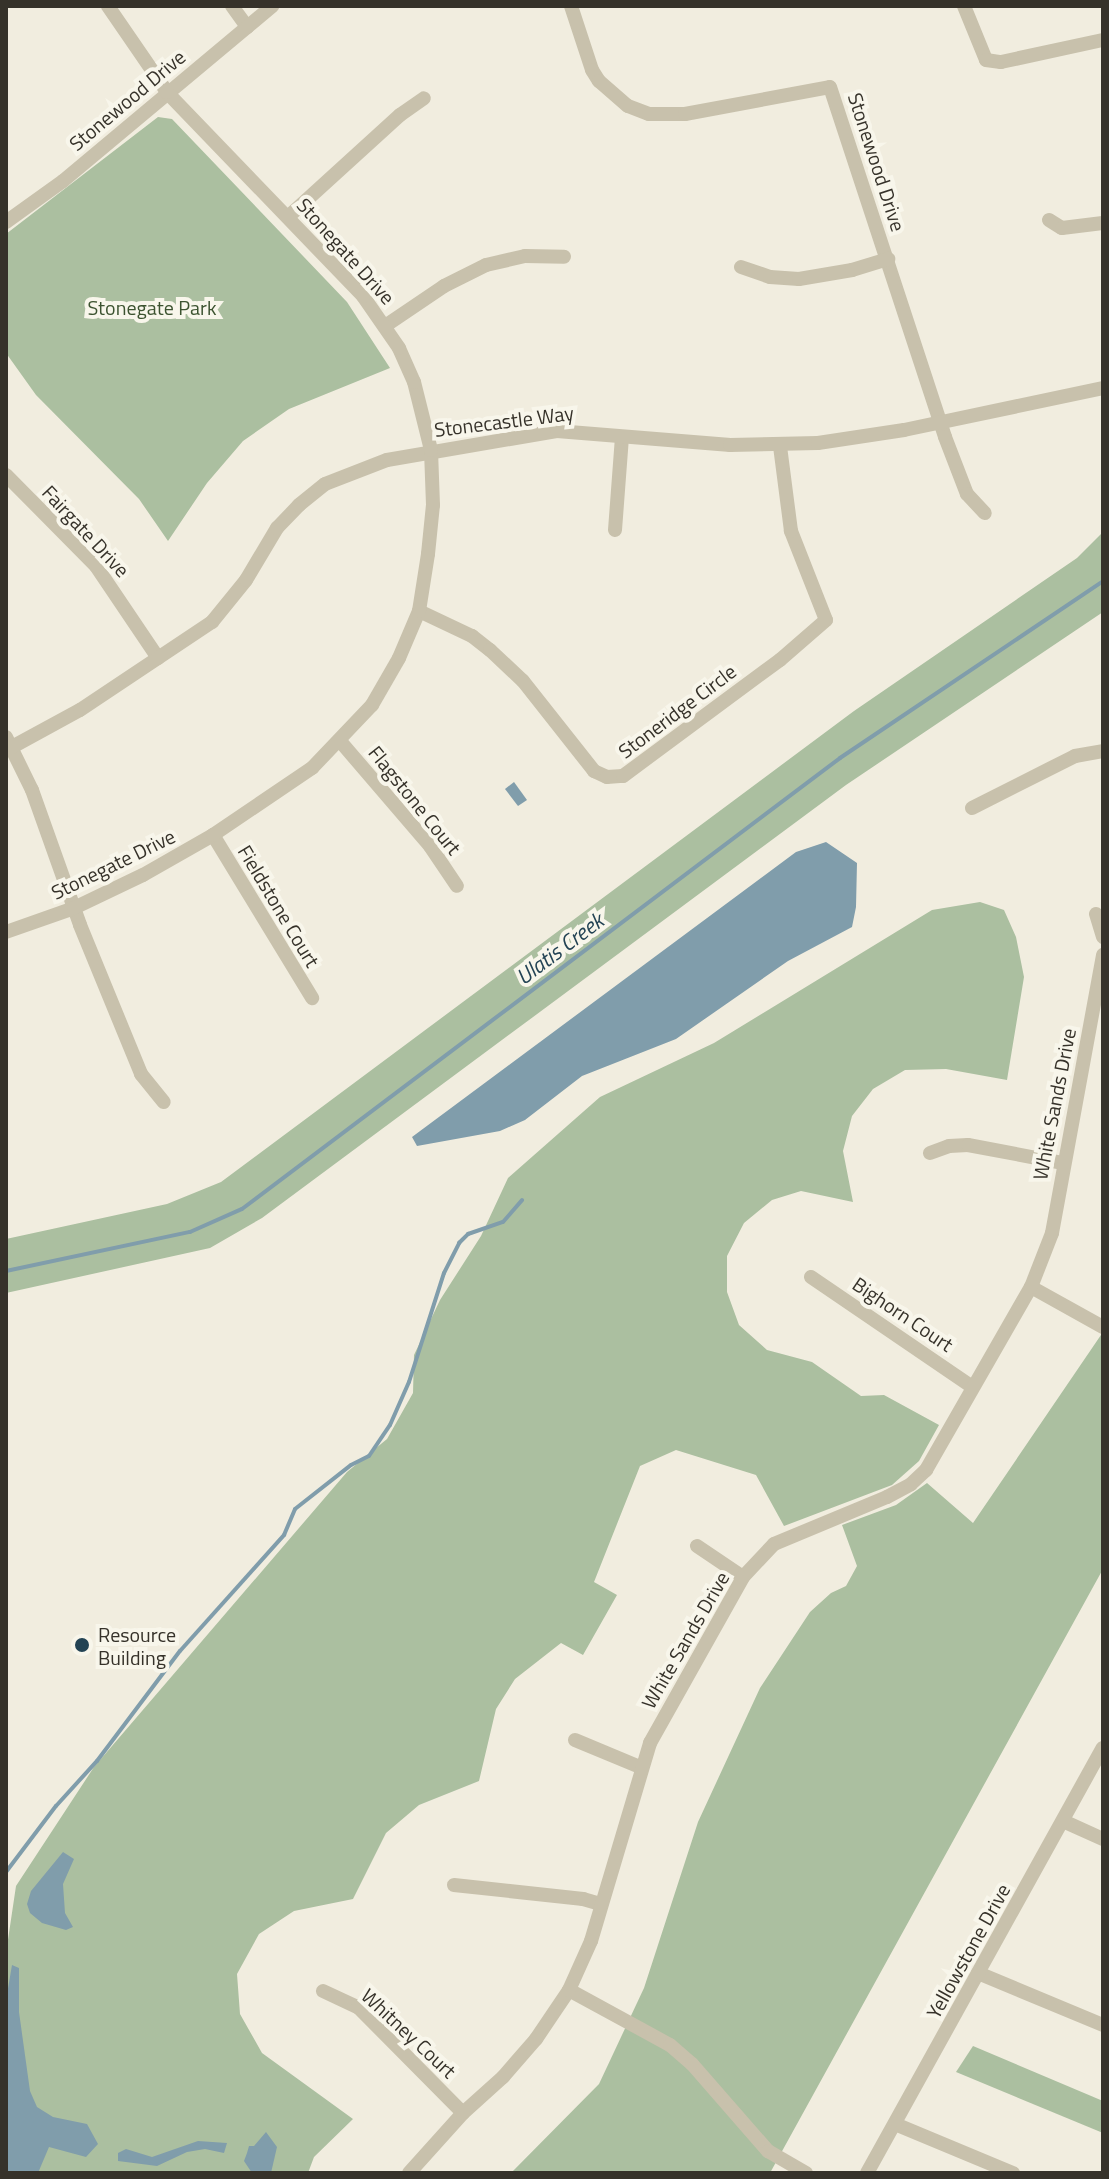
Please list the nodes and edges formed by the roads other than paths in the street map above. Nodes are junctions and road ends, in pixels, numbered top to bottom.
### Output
1 (108, 6) edge
2 (232, 6) edge
3 (272, 6) edge
4 (571, 6) edge
5 (964, 6) edge
6 (247, 27) junction
7 (1103, 40) edge
8 (167, 92) junction
9 (424, 98) dead end
10 (289, 216) junction
11 (1049, 220) dead end
12 (6, 222) edge
13 (1103, 223) edge
14 (564, 257) dead end
15 (888, 259) junction
16 (741, 267) dead end
17 (385, 326) junction
18 (1103, 388) edge
19 (941, 422) junction
20 (622, 437) junction
21 (780, 446) junction
22 (431, 450) junction
23 (6, 475) edge
24 (985, 513) dead end
25 (615, 530) dead end
26 (419, 611) junction
27 (158, 658) junction
28 (340, 741) junction
29 (9, 742) edge
30 (1103, 751) edge
31 (972, 808) dead end
32 (213, 835) junction
33 (457, 886) dead end
34 (74, 908) junction
35 (1096, 914) dead end
36 (6, 932) edge
37 (1103, 937) edge
38 (1103, 955) edge
39 (312, 998) dead end
40 (164, 1102) dead end
41 (930, 1153) dead end
42 (1063, 1163) junction
43 (811, 1277) dead end
44 (1031, 1287) junction
45 (1103, 1327) edge
46 (971, 1386) junction
47 (697, 1546) dead end
48 (743, 1577) junction
49 (575, 1740) dead end
50 (1103, 1748) edge
51 (640, 1767) junction
52 (1063, 1821) junction
53 (1103, 1839) edge
54 (454, 1885) dead end
55 (601, 1904) junction
56 (978, 1973) junction
57 (569, 1990) junction
58 (323, 1991) dead end
59 (1103, 2025) edge
60 (463, 2113) junction
61 (895, 2124) junction
62 (409, 2173) edge
63 (806, 2173) edge
64 (867, 2173) edge
65 (1013, 2173) edge

1 - 8 street, Stonegate Drive
2 - 6 street
3 - 6 street, Stonewood Drive
4 - 15 street, Stonewood Drive
5 - 7 street
6 - 8 street, Stonewood Drive
8 - 10 street, Stonegate Drive
8 - 12 street, Stonewood Drive
9 - 10 street
10 - 17 street, Stonegate Drive
11 - 13 street
14 - 17 street
15 - 16 street
15 - 19 street, Stonewood Drive
17 - 22 street, Stonegate Drive
18 - 19 street, Stonecastle Way
19 - 21 street, Stonecastle Way
19 - 24 street, Stonewood Drive
20 - 21 street, Stonecastle Way
20 - 22 street, Stonecastle Way
20 - 25 street
21 - 26 street, Stoneridge Circle
22 - 26 street, Stonegate Drive
22 - 27 street, Stonecastle Way
23 - 27 street, Fairgate Drive
26 - 28 street, Stonegate Drive
27 - 29 street, Stonecastle Way
28 - 32 street, Stonegate Drive
28 - 33 street, Flagstone Court
29 - 34 street
30 - 31 street
32 - 34 street, Stonegate Drive
32 - 39 street, Fieldstone Court
34 - 36 street, Stonegate Drive
34 - 40 street
35 - 37 street
38 - 42 street, White Sands Drive
41 - 42 street
42 - 44 street, White Sands Drive
43 - 46 street, Bighorn Court
44 - 45 street
44 - 46 street, White Sands Drive
46 - 48 street, White Sands Drive
47 - 48 street
48 - 51 street, White Sands Drive
49 - 51 street
50 - 52 street, Yellowstone Drive
51 - 55 street, White Sands Drive
52 - 53 street
52 - 56 street, Yellowstone Drive
54 - 55 street
55 - 57 street, White Sands Drive
56 - 59 street
56 - 61 street, Yellowstone Drive
57 - 60 street, White Sands Drive
57 - 63 street
58 - 60 street, Whitney Court
60 - 62 street, White Sands Drive
61 - 64 street, Yellowstone Drive
61 - 65 street

